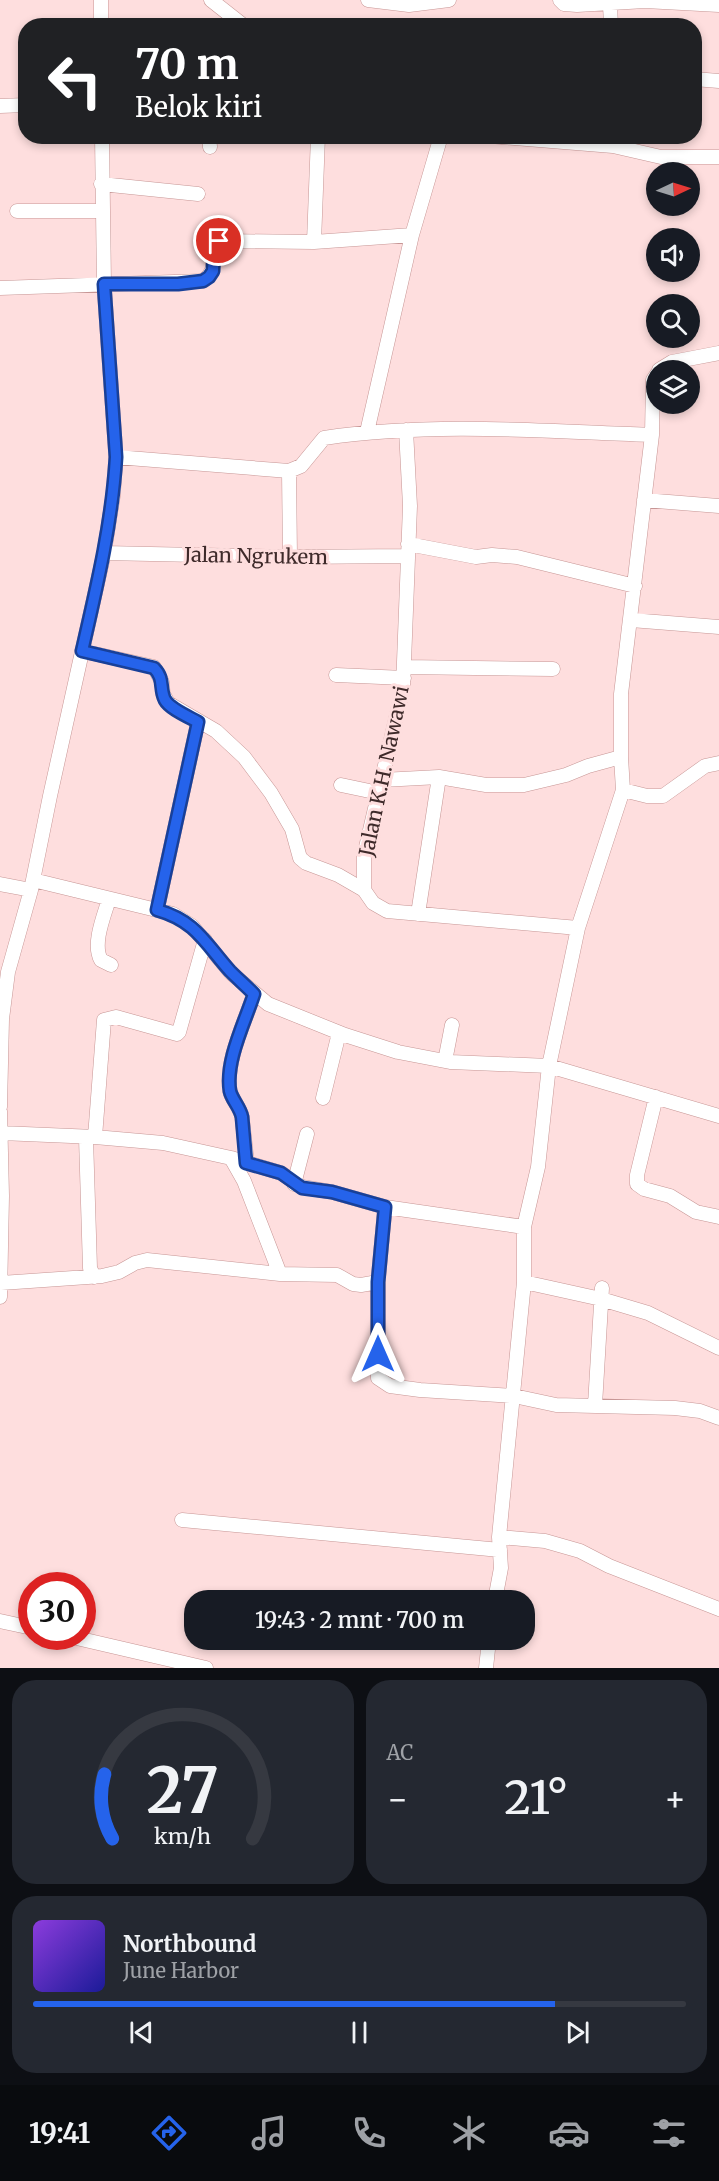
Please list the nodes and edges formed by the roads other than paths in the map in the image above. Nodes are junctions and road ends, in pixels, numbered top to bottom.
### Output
1 (101, 0) edge
2 (211, 0) edge
3 (368, 0) edge
4 (449, 0) edge
5 (560, 0) edge
6 (693, 2) edge
7 (610, 4) junction
8 (719, 5) edge
9 (101, 18) edge
10 (234, 18) edge
11 (611, 18) edge
12 (702, 80) edge
13 (719, 81) edge
14 (18, 105) edge
15 (0, 106) edge
16 (102, 144) edge
17 (318, 144) edge
18 (439, 144) edge
19 (588, 144) edge
20 (719, 157) edge
21 (101, 184) junction
22 (198, 194) dead end
23 (17, 211) dead end
24 (102, 211) junction
25 (412, 235) junction
26 (314, 242) junction
27 (104, 284) junction
28 (0, 288) edge
29 (719, 353) edge
30 (682, 360) edge
31 (652, 414) edge
32 (406, 430) junction
33 (367, 432) junction
34 (652, 435) junction
35 (116, 457) junction
36 (288, 471) junction
37 (644, 500) junction
38 (719, 506) edge
39 (408, 550) junction
40 (104, 553) junction
41 (290, 557) junction
42 (635, 586) junction
43 (631, 620) junction
44 (719, 627) edge
45 (82, 651) junction
46 (554, 669) dead end
47 (404, 672) junction
48 (336, 675) dead end
49 (198, 722) junction
50 (621, 757) junction
51 (719, 763) edge
52 (439, 777) junction
53 (341, 785) dead end
54 (380, 786) junction
55 (623, 790) junction
56 (0, 884) edge
57 (32, 885) junction
58 (364, 890) junction
59 (109, 899) junction
60 (157, 910) junction
61 (418, 914) junction
62 (578, 928) junction
63 (205, 940) junction
64 (111, 965) dead end
65 (3, 993) edge
66 (254, 994) junction
67 (452, 1025) dead end
68 (339, 1033) junction
69 (445, 1061) junction
70 (549, 1066) junction
71 (656, 1097) junction
72 (323, 1098) dead end
73 (0, 1109) edge
74 (719, 1116) edge
75 (1, 1133) edge
76 (307, 1134) dead end
77 (91, 1137) junction
78 (231, 1158) junction
79 (246, 1163) junction
80 (294, 1184) junction
81 (1, 1196) edge
82 (385, 1207) junction
83 (719, 1217) edge
84 (524, 1227) junction
85 (280, 1274) junction
86 (94, 1277) junction
87 (378, 1282) junction
88 (524, 1282) junction
89 (0, 1289) edge
90 (601, 1294) junction
91 (719, 1348) edge
92 (514, 1396) junction
93 (594, 1406) junction
94 (719, 1418) edge
95 (182, 1520) dead end
96 (500, 1543) junction
97 (497, 1590) edge
98 (719, 1609) edge
99 (0, 1621) edge
100 (18, 1625) edge
101 (96, 1642) edge
102 (488, 1650) edge
103 (206, 1668) edge
104 (486, 1668) edge

1 - 9 street
2 - 10 street
3 - 4 street
5 - 7 street
6 - 7 street
6 - 8 street
7 - 11 street
12 - 13 street
14 - 15 street
16 - 21 street
17 - 26 street
18 - 25 street
19 - 20 street
21 - 22 street
21 - 24 street
23 - 24 street
24 - 27 street
25 - 26 street
25 - 33 street
26 - 27 street
27 - 28 street
27 - 35 street
29 - 30 street
31 - 34 street
32 - 33 street
32 - 34 street
32 - 39 street, Jalan K.H. Nawawi
33 - 36 street
34 - 37 street
35 - 36 street
35 - 40 street
36 - 41 street
37 - 38 street
37 - 42 street
39 - 41 street, Jalan Ngrukem
39 - 42 street
39 - 47 street, Jalan K.H. Nawawi
40 - 41 street, Jalan Ngrukem
40 - 45 street
42 - 43 street
43 - 44 street
43 - 50 street
45 - 49 street
45 - 57 street
46 - 47 street
47 - 48 street
47 - 54 street, Jalan K.H. Nawawi
49 - 58 street
49 - 60 street
50 - 52 street
50 - 55 street
51 - 55 street
52 - 54 street
52 - 61 street
53 - 54 street
54 - 58 street, Jalan K.H. Nawawi
55 - 62 street
56 - 57 street
57 - 59 street
57 - 65 street
58 - 61 street
59 - 60 street
59 - 64 street
60 - 63 street
61 - 62 street
62 - 70 street
63 - 66 street
63 - 77 street
65 - 73 street
66 - 68 street
66 - 79 street
67 - 69 street
68 - 69 street
68 - 72 street
69 - 70 street
70 - 71 street
70 - 84 street
71 - 74 street
71 - 83 street
73 - 75 street
75 - 77 street
75 - 81 street
76 - 80 street
77 - 78 street
77 - 86 street
78 - 79 street
78 - 85 street
79 - 80 street
80 - 82 street
81 - 89 street
82 - 84 street
82 - 87 street
84 - 88 street
85 - 86 street
85 - 87 street
86 - 89 street
87 - 92 street
88 - 90 street
88 - 92 street
90 - 91 street
90 - 93 street
92 - 93 street
92 - 96 street
93 - 94 street
95 - 96 street
96 - 97 street
96 - 98 street
99 - 100 street
101 - 103 street
102 - 104 street

